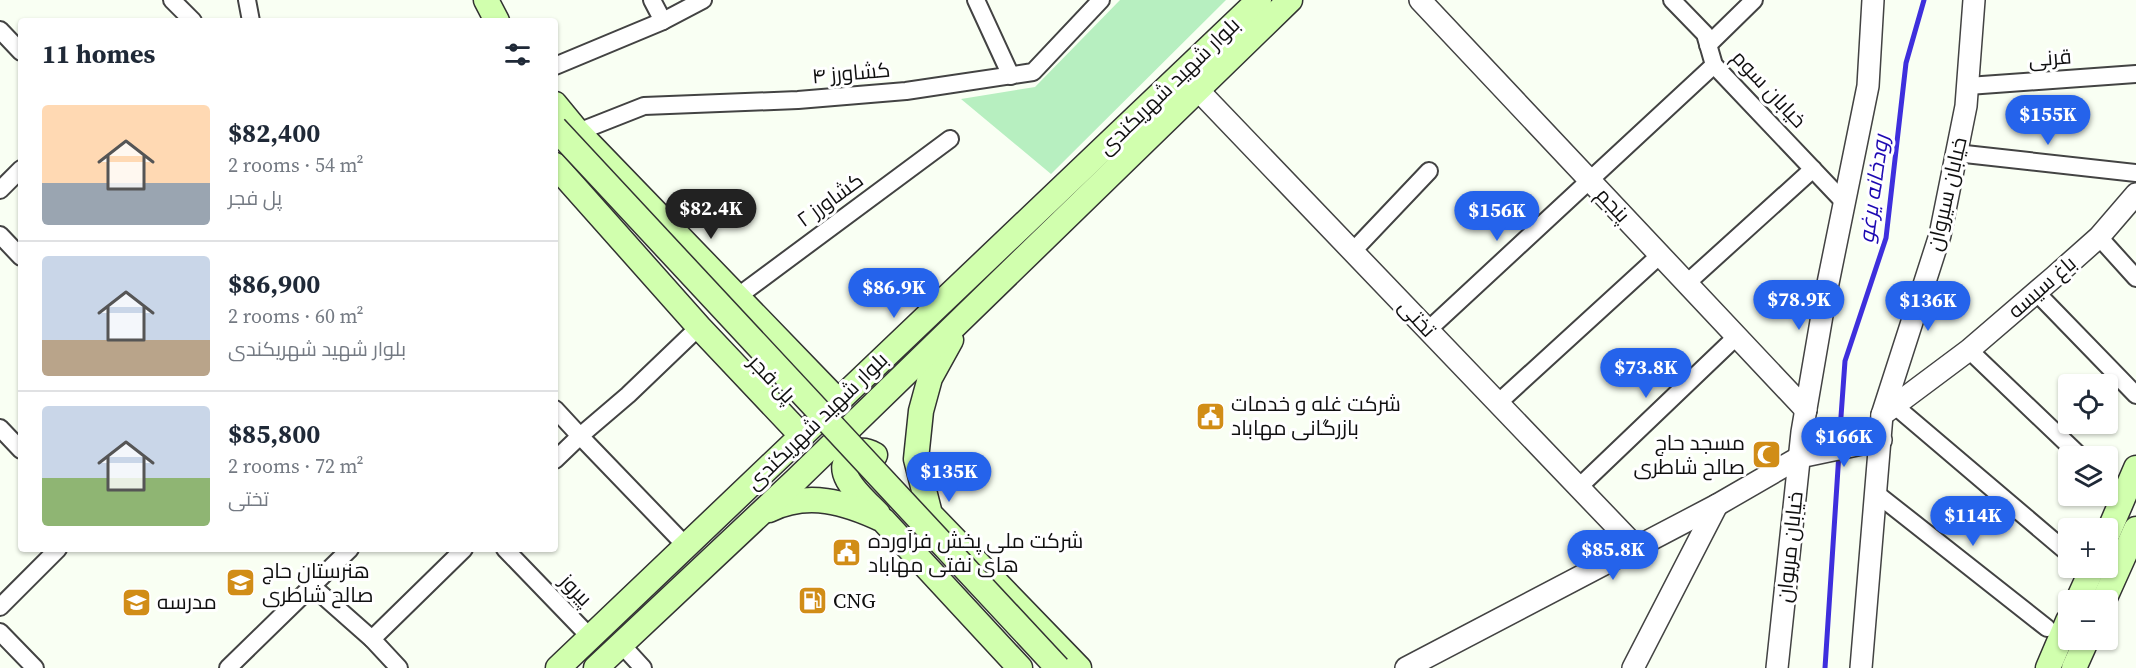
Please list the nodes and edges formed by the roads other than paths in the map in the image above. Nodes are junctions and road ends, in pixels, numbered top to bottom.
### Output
1 (172, 0) edge
2 (247, 0) edge
3 (467, 0) edge
4 (486, 0) edge
5 (652, 0) edge
6 (703, 0) edge
7 (976, 0) edge
8 (1101, 0) edge
9 (1259, 0) edge
10 (1290, 0) edge
11 (1420, 0) edge
12 (1672, 0) edge
13 (1755, 0) edge
14 (1874, 0) edge
15 (1974, 0) edge
16 (190, 18) edge
17 (250, 18) edge
18 (477, 18) edge
19 (495, 18) edge
20 (663, 21) junction
21 (0, 30) edge
22 (1708, 45) junction
23 (18, 49) edge
24 (558, 65) edge
25 (1714, 65) junction
26 (2136, 74) edge
27 (1011, 76) junction
28 (1968, 86) junction
29 (1197, 89) junction
30 (558, 113) edge
31 (563, 129) edge
32 (950, 139) dead end
33 (558, 148) edge
34 (1956, 153) junction
35 (558, 168) edge
36 (1813, 169) junction
37 (1430, 171) dead end
38 (18, 172) edge
39 (2136, 173) edge
40 (1590, 180) junction
41 (0, 190) edge
42 (2136, 194) edge
43 (1844, 202) junction
44 (0, 236) edge
45 (2099, 237) junction
46 (1354, 250) junction
47 (18, 254) edge
48 (1660, 255) junction
49 (2136, 278) edge
50 (1687, 283) junction
51 (2036, 292) junction
52 (737, 297) junction
53 (980, 300) junction
54 (699, 327) junction
55 (1428, 330) junction
56 (1737, 336) junction
57 (1969, 350) junction
58 (2136, 395) edge
59 (838, 401) junction
60 (1498, 403) junction
61 (1806, 410) junction
62 (1888, 411) junction
63 (558, 412) edge
64 (0, 428) edge
65 (580, 435) junction
66 (801, 436) junction
67 (1881, 440) junction
68 (2070, 446) edge
69 (18, 447) edge
70 (558, 457) edge
71 (1800, 457) junction
72 (2136, 468) edge
73 (1579, 487) junction
74 (1877, 494) junction
75 (1717, 505) junction
76 (930, 514) junction
77 (758, 515) junction
78 (2114, 518) edge
79 (883, 520) junction
80 (2136, 529) edge
81 (2058, 545) edge
82 (686, 546) junction
83 (1636, 547) junction
84 (55, 552) edge
85 (347, 552) edge
86 (461, 552) edge
87 (508, 552) edge
88 (312, 586) junction
89 (2109, 590) edge
90 (0, 607) edge
91 (2058, 625) edge
92 (0, 632) edge
93 (591, 637) junction
94 (372, 639) junction
95 (621, 644) junction
96 (2082, 650) edge
97 (35, 668) edge
98 (228, 668) edge
99 (399, 668) edge
100 (558, 668) edge
101 (596, 668) edge
102 (643, 668) edge
103 (1020, 668) edge
104 (1037, 668) edge
105 (1058, 668) edge
106 (1079, 668) edge
107 (1406, 668) edge
108 (1633, 668) edge
109 (1777, 668) edge
110 (1861, 668) edge
111 (2048, 668) edge
112 (2074, 668) edge

1 - 16 street
2 - 17 street
3 - 18 main road
4 - 19 main road
5 - 20 street
6 - 20 street
7 - 27 street
8 - 27 street, کشاورز ۴
9 - 59 main road, بلوار شهید شهریکندی
10 - 29 main road, بلوار شهید شهریکندی
11 - 40 street, پنجم
12 - 22 street, خیابان سوم
13 - 22 street
14 - 43 street, خیابان مریوان
15 - 28 street, خیابان سیروان
20 - 24 street
21 - 23 street
22 - 25 street, خیابان سوم
25 - 36 street, خیابان سوم
25 - 40 street
26 - 28 street, قرنی
27 - 31 street, کشاورز ۴
28 - 34 street, خیابان سیروان
29 - 46 street, تختی
29 - 53 main road, بلوار شهید شهریکندی
30 - 31 main road
31 - 52 main road
31 - 105 main road, bridge
32 - 52 street, کشاورز ۲
33 - 104 main road, پل فجر
34 - 39 street
34 - 62 street, خیابان سیروان
35 - 54 main road
36 - 43 street, خیابان سوم
36 - 50 street
37 - 46 street
38 - 41 street
40 - 48 street, پنجم
40 - 55 street
42 - 45 street, باغ سیسه
43 - 61 street, خیابان مریوان
44 - 47 street
45 - 49 street
45 - 51 street, باغ سیسه
46 - 55 street, تختی
48 - 50 street, پنجم
48 - 60 street
50 - 56 street, پنجم
51 - 57 street, باغ سیسه
51 - 58 street
52 - 59 main road
53 - 76 main road
53 - 77 main road, بلوار شهید شهریکندی
54 - 65 street
54 - 66 main road
55 - 60 street, تختی
56 - 61 street, پنجم
56 - 73 street
57 - 62 street, باغ سیسه
57 - 68 street
59 - 66 main road, بلوار شهید شهریکندی
60 - 73 street, تختی
61 - 71 street, خیابان مریوان
62 - 67 street, خیابان سیروان
62 - 81 street
63 - 65 street
64 - 69 street
65 - 70 street
65 - 82 street
66 - 82 main road, بلوار شهید شهریکندی
67 - 71 street
67 - 74 street, خیابان سیروان
71 - 75 street
71 - 109 street, خیابان مریوان
72 - 78 main road
73 - 83 street, تختی
74 - 91 street
74 - 110 street, خیابان سیروان
75 - 83 street
75 - 108 street
76 - 79 main road
76 - 106 main road
77 - 79 main road
77 - 95 main road, بلوار شهید شهریکندی
79 - 103 main road
80 - 89 main road
82 - 93 main road, بلوار شهید شهریکندی
83 - 107 street
84 - 90 street
85 - 88 street
86 - 94 street
87 - 93 street, پیروز
88 - 94 street
88 - 98 street
91 - 111 main road
92 - 97 street
93 - 100 main road, بلوار شهید شهریکندی
94 - 99 street
95 - 101 main road, بلوار شهید شهریکندی
95 - 102 street
96 - 112 main road

